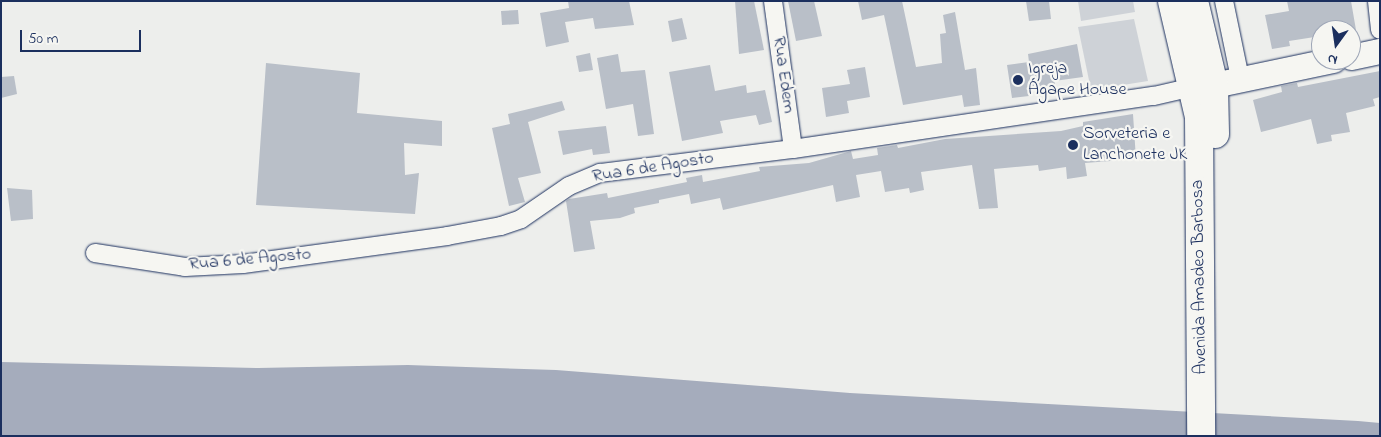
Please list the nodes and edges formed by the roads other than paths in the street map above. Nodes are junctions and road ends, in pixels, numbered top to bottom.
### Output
1 (773, 1) edge
2 (1172, 1) edge
3 (1194, 1) edge
4 (1224, 1) edge
5 (1376, 1) edge
6 (1380, 30) edge
7 (1380, 51) edge
8 (1361, 54) edge
9 (1311, 64) edge
10 (1240, 78) junction
11 (1203, 86) junction
12 (793, 149) junction
13 (95, 253) dead end
14 (1201, 436) edge
15 (1219, 436) edge

1 - 12 street, Rua Edem
2 - 11 main road, Avenida Amadeo Barbosa
3 - 11 main road, Avenida Amadeo Barbosa
4 - 10 street
5 - 6 street
7 - 8 street
9 - 10 street, Rua 6 de Agosto
10 - 11 street, Rua 6 de Agosto
11 - 12 street, Rua 6 de Agosto
11 - 14 main road, Avenida Amadeo Barbosa
11 - 15 main road, Avenida Amadeo Barbosa
12 - 13 street, Rua 6 de Agosto

